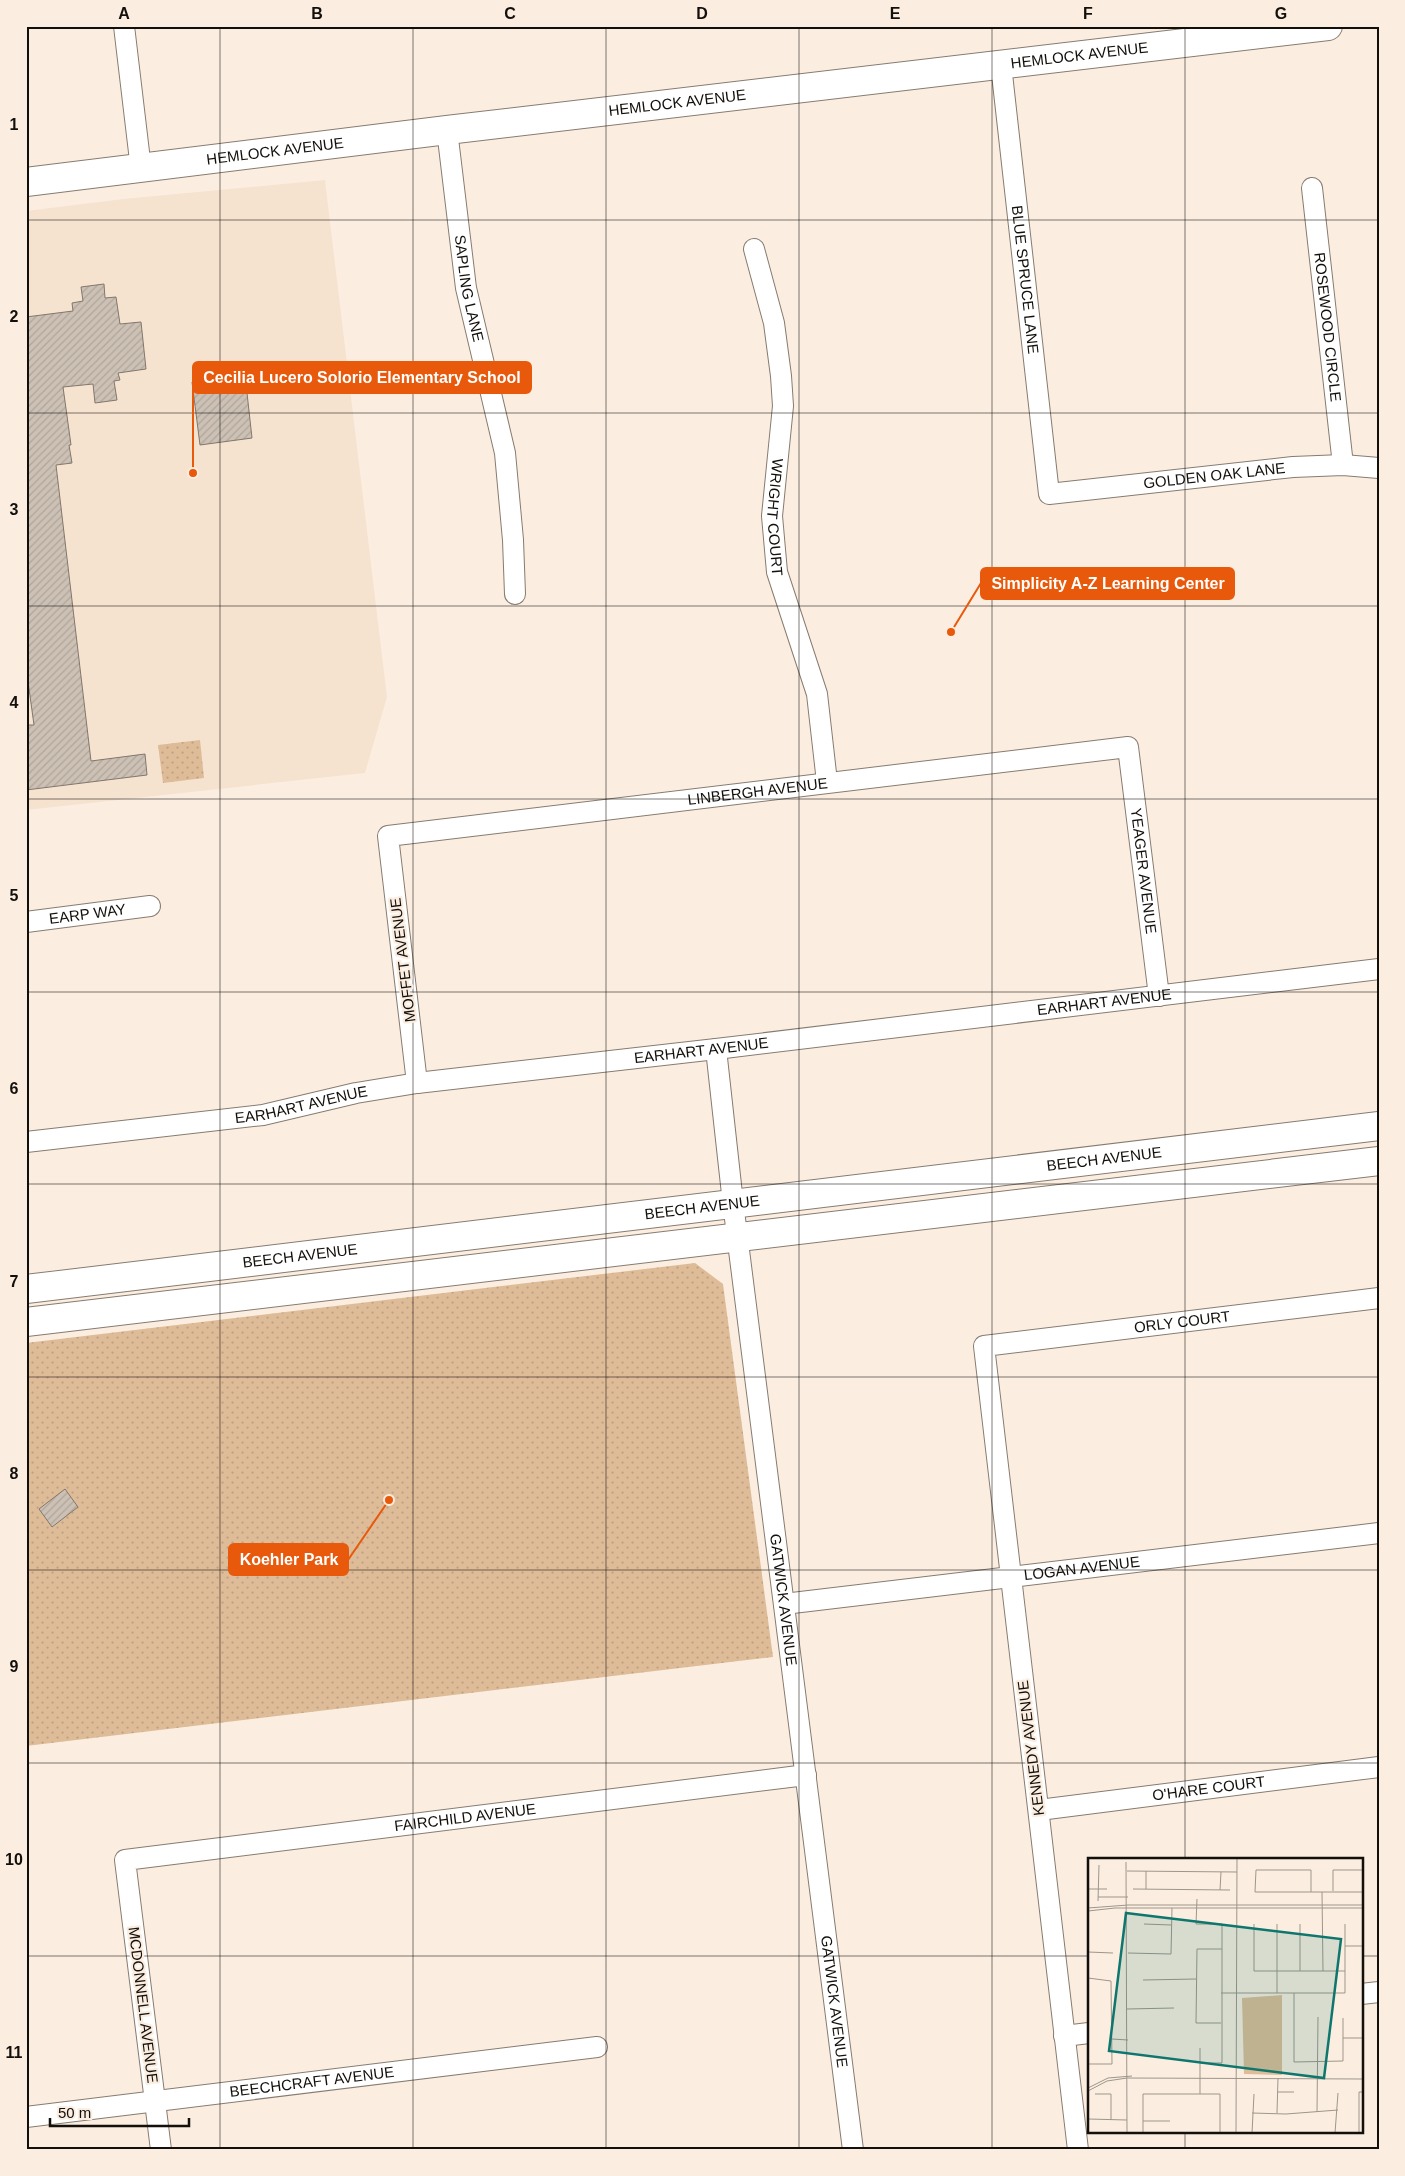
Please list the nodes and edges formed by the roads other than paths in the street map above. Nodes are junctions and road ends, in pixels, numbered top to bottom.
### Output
1 (124, 26) edge
2 (1328, 26) edge
3 (1001, 65) junction
4 (447, 130) junction
5 (141, 169) junction
6 (26, 182) edge
7 (1312, 188) dead end
8 (754, 249) dead end
9 (1342, 465) junction
10 (1379, 468) edge
11 (1049, 494) joint
12 (515, 594) dead end
13 (1128, 747) joint
14 (827, 782) junction
15 (388, 836) joint
16 (150, 906) dead end
17 (26, 922) edge
18 (1379, 969) edge
19 (1159, 996) junction
20 (716, 1050) junction
21 (417, 1083) junction
22 (1379, 1126) edge
23 (26, 1142) edge
24 (1379, 1161) edge
25 (734, 1203) junction
26 (738, 1237) junction
27 (26, 1289) edge
28 (1379, 1298) edge
29 (26, 1322) edge
30 (984, 1346) joint
31 (1379, 1533) edge
32 (1010, 1577) junction
33 (784, 1604) junction
34 (1379, 1768) edge
35 (806, 1775) junction
36 (1039, 1810) junction
37 (125, 1860) joint
38 (1379, 1992) edge
39 (1362, 1994) edge
40 (1088, 2033) edge
41 (1064, 2036) junction
42 (596, 2048) dead end
43 (155, 2101) junction
44 (26, 2117) edge
45 (161, 2150) edge
46 (853, 2150) edge
47 (1078, 2150) edge

1 - 5 street
2 - 3 main road, HEMLOCK AVENUE
3 - 4 main road, HEMLOCK AVENUE
3 - 11 street, BLUE SPRUCE LANE
4 - 5 main road, HEMLOCK AVENUE
4 - 12 street, SAPLING LANE
5 - 6 main road, HEMLOCK AVENUE
7 - 9 street, ROSEWOOD CIRCLE
8 - 14 street, WRIGHT COURT
9 - 10 street, GOLDEN OAK LANE
9 - 11 street, GOLDEN OAK LANE
13 - 14 street, LINBERGH AVENUE
13 - 19 street, YEAGER AVENUE
14 - 15 street, LINBERGH AVENUE
15 - 21 street, MOFFET AVENUE
16 - 17 street, EARP WAY
18 - 19 street, EARHART AVENUE
19 - 20 street, EARHART AVENUE
20 - 21 street, EARHART AVENUE
20 - 25 street, GATWICK AVENUE
21 - 23 street, EARHART AVENUE
22 - 25 main road, BEECH AVENUE
24 - 26 main road
25 - 26 street, GATWICK AVENUE
25 - 27 main road, BEECH AVENUE
26 - 29 main road
26 - 33 street, GATWICK AVENUE
28 - 30 street, ORLY COURT
30 - 32 street, KENNEDY AVENUE
31 - 32 street, LOGAN AVENUE
32 - 33 street, LOGAN AVENUE
32 - 36 street, KENNEDY AVENUE
33 - 35 street, GATWICK AVENUE
34 - 36 street, O'HARE COURT
35 - 37 street, FAIRCHILD AVENUE
35 - 46 street, GATWICK AVENUE
36 - 41 street, KENNEDY AVENUE
37 - 43 street, MCDONNELL AVENUE
38 - 39 street
40 - 41 street
41 - 47 street, KENNEDY AVENUE
42 - 43 street, BEECHCRAFT AVENUE
43 - 44 street, BEECHCRAFT AVENUE
43 - 45 street, MCDONNELL AVENUE

